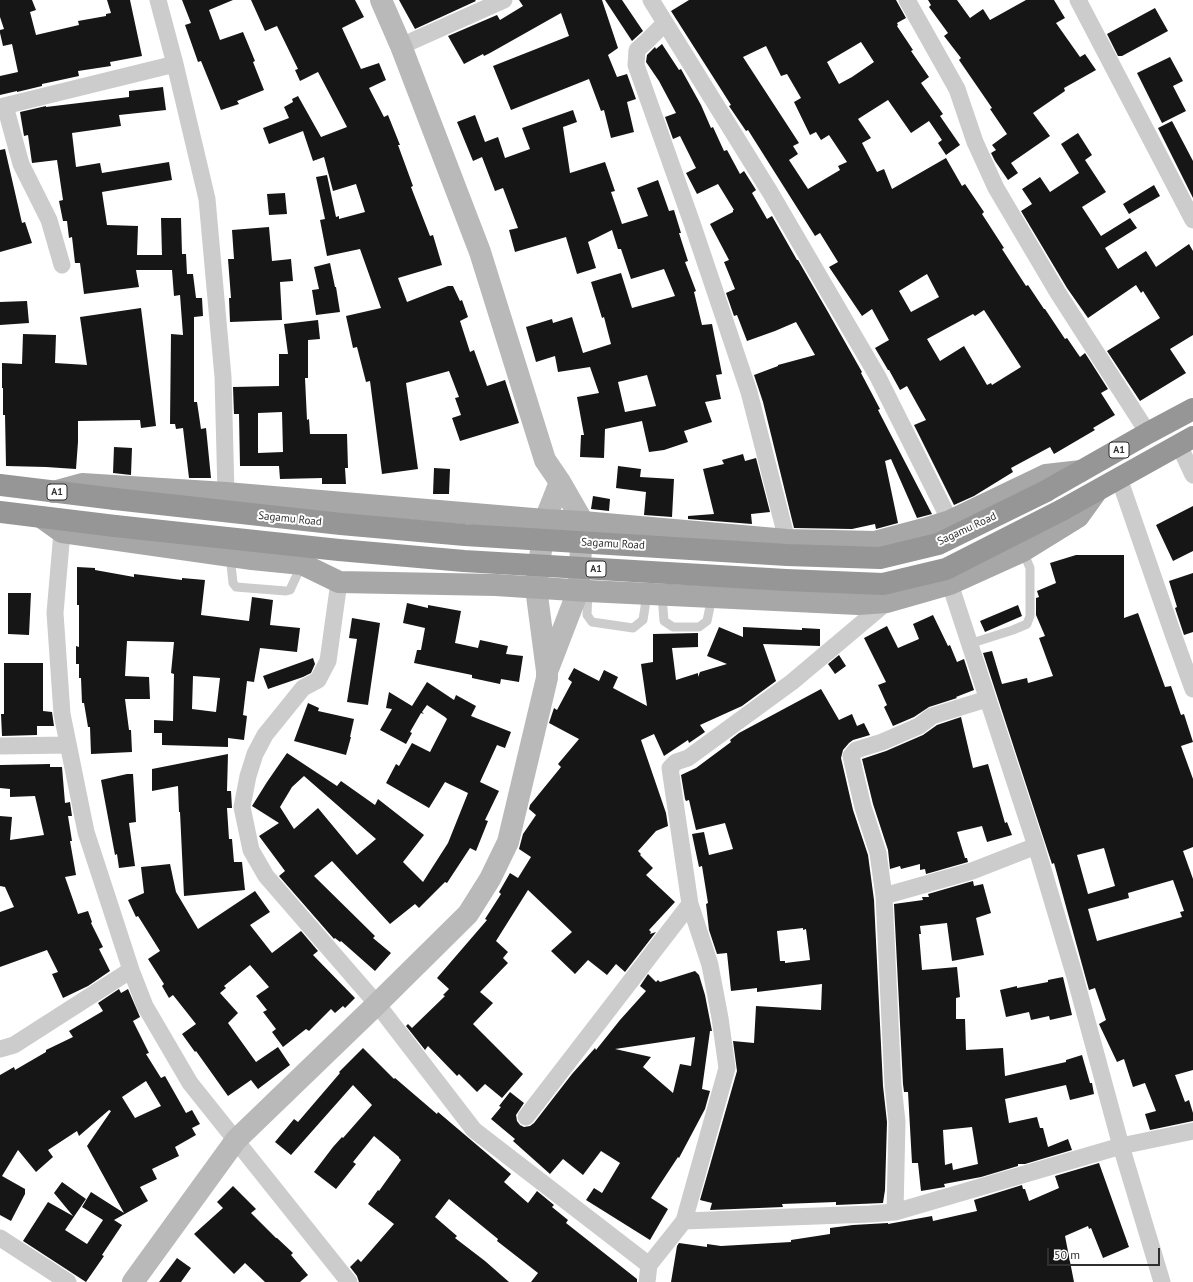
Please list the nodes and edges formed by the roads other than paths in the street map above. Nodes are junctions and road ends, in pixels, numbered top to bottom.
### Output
1 (158, 0) edge
2 (381, 0) edge
3 (504, 0) edge
4 (651, 0) edge
5 (907, 0) edge
6 (1078, 0) edge
7 (665, 23) junction
8 (401, 46) junction
9 (176, 64) junction
10 (3, 107) edge
11 (1193, 220) edge
12 (62, 265) dead end
13 (1193, 409) edge
14 (1148, 433) junction
15 (1186, 441) edge
16 (1081, 471) junction
17 (1193, 475) edge
18 (1119, 478) junction
19 (560, 482) junction
20 (0, 485) edge
21 (52, 492) junction
22 (1096, 492) junction
23 (226, 493) junction
24 (0, 512) edge
25 (41, 517) junction
26 (545, 520) junction
27 (950, 521) junction
28 (584, 522) junction
29 (62, 532) junction
30 (787, 540) junction
31 (1023, 552) junction
32 (230, 556) junction
33 (302, 564) junction
34 (339, 582) junction
35 (950, 584) junction
36 (536, 588) junction
37 (583, 591) junction
38 (654, 594) junction
39 (712, 597) junction
40 (887, 602) junction
41 (969, 644) junction
42 (547, 670) junction
43 (1193, 689) edge
44 (987, 699) junction
45 (68, 745) junction
46 (0, 746) edge
47 (1036, 846) junction
48 (884, 896) junction
49 (690, 904) junction
50 (131, 970) junction
51 (377, 1004) junction
52 (0, 1049) edge
53 (526, 1117) dead end
54 (1193, 1131) edge
55 (236, 1140) junction
56 (1121, 1146) junction
57 (895, 1212) junction
58 (684, 1220) junction
59 (0, 1238) edge
60 (649, 1265) junction
61 (68, 1282) edge
62 (133, 1282) edge
63 (349, 1282) edge
64 (647, 1282) edge
65 (1162, 1282) edge

1 - 9 street
2 - 8 main road
3 - 8 street
4 - 7 street
5 - 14 street
6 - 11 street
7 - 27 street
7 - 30 street
8 - 19 main road
9 - 10 street
9 - 23 street
10 - 12 street
13 - 14 highway, Sagamu Road / A1
14 - 16 highway, Sagamu Road / A1
15 - 17 street
15 - 18 highway, A1
16 - 21 highway, Sagamu Road / A1, bridge
16 - 27 main road
18 - 22 highway, A1
18 - 43 street
19 - 26 main road
19 - 28 main road
20 - 21 highway, Sagamu Road / A1
21 - 23 main road
22 - 25 highway, A1, bridge
22 - 31 main road
23 - 26 main road
24 - 25 highway, A1
25 - 29 main road
26 - 28 main road
26 - 36 main road
27 - 30 main road
28 - 30 main road
28 - 37 main road
29 - 32 main road
29 - 45 street
31 - 35 main road
31 - 41 lane
32 - 33 main road
32 - 33 lane
33 - 34 main road
34 - 36 main road
34 - 51 street
35 - 40 main road
35 - 41 street
36 - 37 main road
36 - 42 main road
37 - 38 main road
37 - 38 lane
37 - 42 main road
38 - 39 main road
38 - 39 lane
39 - 40 main road
40 - 49 street
41 - 44 street
42 - 51 main road
44 - 47 street
44 - 48 street
45 - 46 street
45 - 50 street
47 - 48 street
47 - 56 street
48 - 57 street
49 - 53 street
49 - 58 street
50 - 52 street
50 - 55 street
51 - 55 main road
51 - 60 street
54 - 56 street
55 - 62 main road
55 - 63 street
56 - 57 street
56 - 65 street
57 - 58 street
58 - 60 street
59 - 61 street
60 - 64 street

